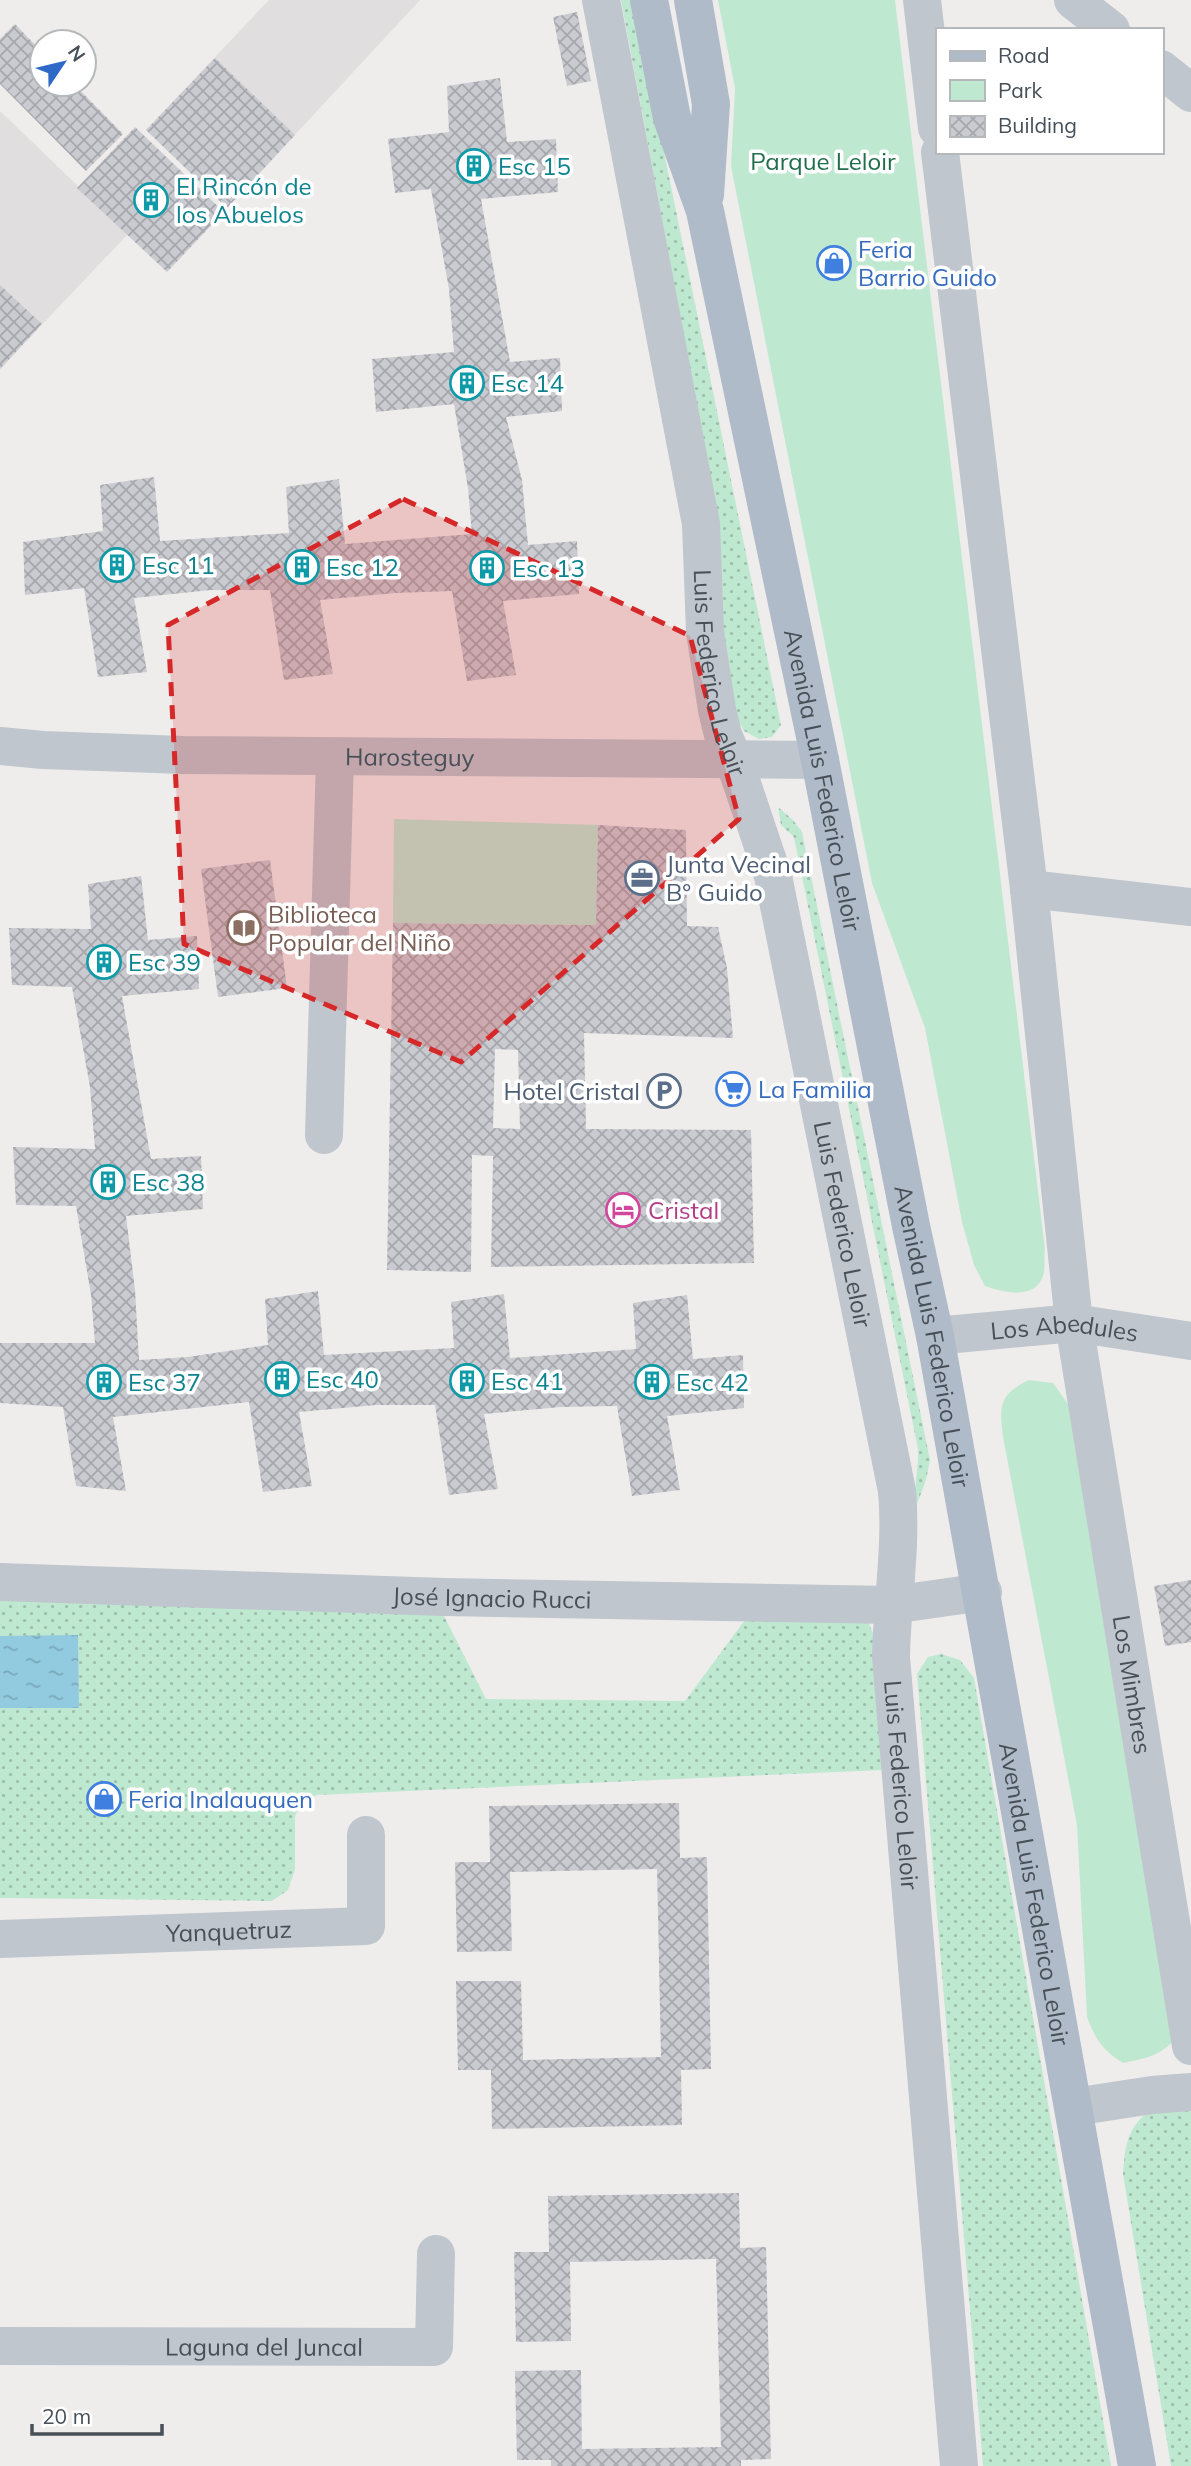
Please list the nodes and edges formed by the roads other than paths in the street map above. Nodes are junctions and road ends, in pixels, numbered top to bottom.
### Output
1 (601, 0) edge
2 (649, 0) edge
3 (693, 0) edge
4 (922, 0) edge
5 (1073, 0) edge
6 (1108, 28) edge
7 (1163, 71) edge
8 (1191, 93) edge
9 (936, 119) edge
10 (940, 154) edge
11 (705, 211) junction
12 (0, 746) edge
13 (335, 757) junction
14 (734, 760) junction
15 (820, 760) junction
16 (1029, 889) junction
17 (1191, 907) edge
18 (324, 1135) dead end
19 (1074, 1322) junction
20 (935, 1336) junction
21 (1191, 1341) edge
22 (0, 1582) edge
23 (983, 1592) junction
24 (892, 1605) junction
25 (366, 1835) dead end
26 (0, 1939) edge
27 (1191, 2046) edge
28 (1191, 2092) edge
29 (1074, 2108) junction
30 (436, 2254) dead end
31 (0, 2346) edge
32 (959, 2466) edge
33 (1137, 2466) edge

1 - 14 street, Luis Federico Leloir
2 - 11 main road, Avenida Luis Federico Leloir
3 - 11 main road, Avenida Luis Federico Leloir
4 - 9 street
5 - 6 street
7 - 8 street
10 - 16 street
11 - 15 main road, Avenida Luis Federico Leloir
12 - 13 street, Harosteguy
13 - 14 street, Harosteguy
13 - 18 street
14 - 15 street, Harosteguy
14 - 24 street, Luis Federico Leloir
15 - 20 main road, Avenida Luis Federico Leloir
16 - 17 street
16 - 19 street
19 - 20 street, Los Abedules
19 - 21 street, Los Abedules
19 - 27 street, Los Mimbres
20 - 23 main road, Avenida Luis Federico Leloir
22 - 24 street, José Ignacio Rucci
23 - 24 street, José Ignacio Rucci
23 - 29 main road, Avenida Luis Federico Leloir
24 - 32 street, Luis Federico Leloir
25 - 26 street, Yanquetruz
28 - 29 street
29 - 33 main road, Avenida Luis Federico Leloir
30 - 31 street, Laguna del Juncal

